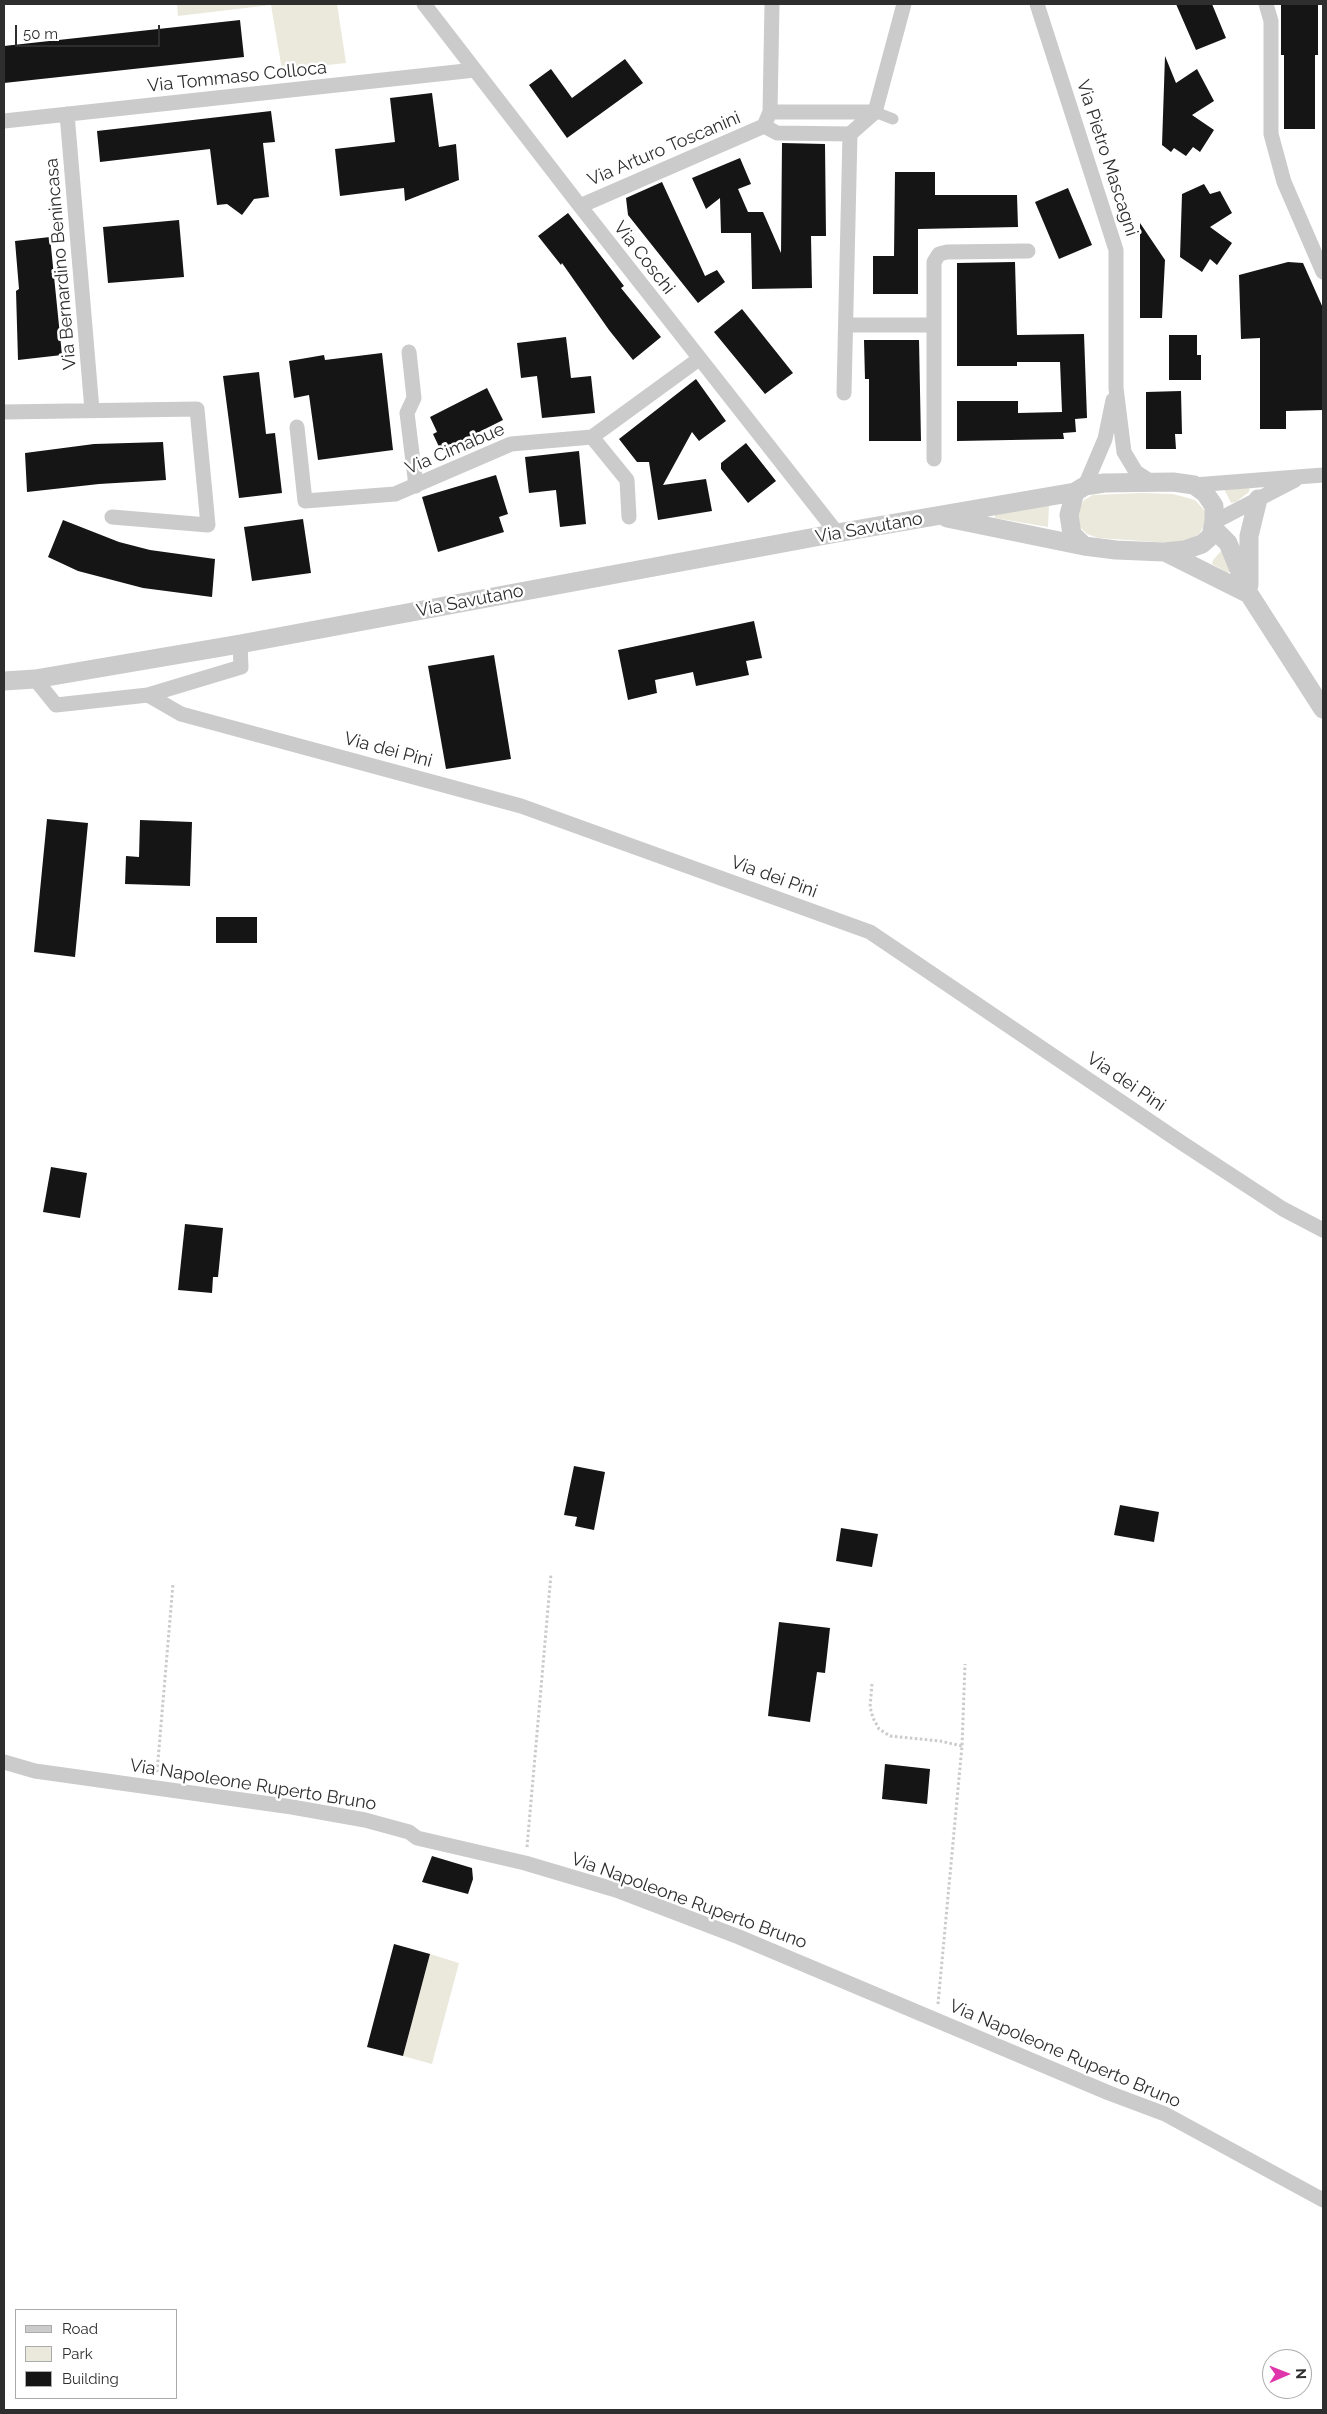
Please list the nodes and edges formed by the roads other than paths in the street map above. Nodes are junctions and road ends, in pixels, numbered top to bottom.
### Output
1 (424, 4) edge
2 (772, 4) edge
3 (904, 4) edge
4 (1037, 4) edge
5 (1266, 4) edge
6 (475, 70) junction
7 (875, 112) junction
8 (67, 114) junction
9 (767, 119) junction
10 (893, 119) dead end
11 (4, 121) edge
12 (850, 134) junction
13 (580, 206) junction
14 (1028, 251) dead end
15 (1323, 272) edge
16 (846, 325) junction
17 (934, 325) junction
18 (409, 352) dead end
19 (699, 359) junction
20 (1116, 388) junction
21 (844, 393) dead end
22 (92, 410) junction
23 (4, 412) edge
24 (297, 427) dead end
25 (592, 437) junction
26 (934, 459) dead end
27 (1323, 474) edge
28 (1306, 475) junction
29 (1150, 481) junction
30 (1194, 484) junction
31 (416, 486) junction
32 (1080, 489) junction
33 (1258, 499) junction
34 (936, 516) junction
35 (112, 517) dead end
36 (628, 517) dead end
37 (1214, 525) junction
38 (837, 533) junction
39 (1084, 546) junction
40 (1164, 552) junction
41 (1249, 594) junction
42 (240, 644) junction
43 (35, 679) junction
44 (4, 681) edge
45 (148, 695) junction
46 (1323, 709) edge
47 (1323, 1230) edge
48 (4, 1762) edge
49 (1323, 2200) edge

1 - 6 street, Via Coschi
2 - 9 street
3 - 7 street
4 - 20 street, Via Pietro Mascagni
5 - 15 street
6 - 8 street, Via Tommaso Colloca
6 - 13 street, Via Coschi
7 - 9 street
7 - 10 street
7 - 12 street
8 - 11 street, Via Tommaso Colloca
8 - 22 street, Via Bernardino Benincasa
9 - 12 street
9 - 13 street, Via Arturo Toscanini
12 - 16 street
13 - 19 street, Via Coschi
14 - 17 street
16 - 17 street
16 - 21 street
17 - 26 street
18 - 31 street
19 - 25 street
19 - 38 street, Via Coschi
20 - 29 street
20 - 32 street
22 - 23 street
22 - 35 street
24 - 31 street, Via Cimabue
25 - 31 street, Via Cimabue
25 - 36 street
27 - 28 street
28 - 30 street
28 - 33 street
29 - 30 street, Via Savutano
29 - 32 street, Via Savutano
30 - 37 street
32 - 34 street, Via Savutano
32 - 39 street
33 - 37 street
33 - 41 street
34 - 38 street, Via Savutano
34 - 39 street
37 - 40 street
37 - 41 street
38 - 42 street, Via Savutano
39 - 40 street
40 - 41 street
41 - 46 street
42 - 43 street, Via Savutano
42 - 45 street
43 - 44 street, Via Savutano
43 - 45 street
45 - 47 street, Via dei Pini
48 - 49 street, Via Napoleone Ruperto Bruno

